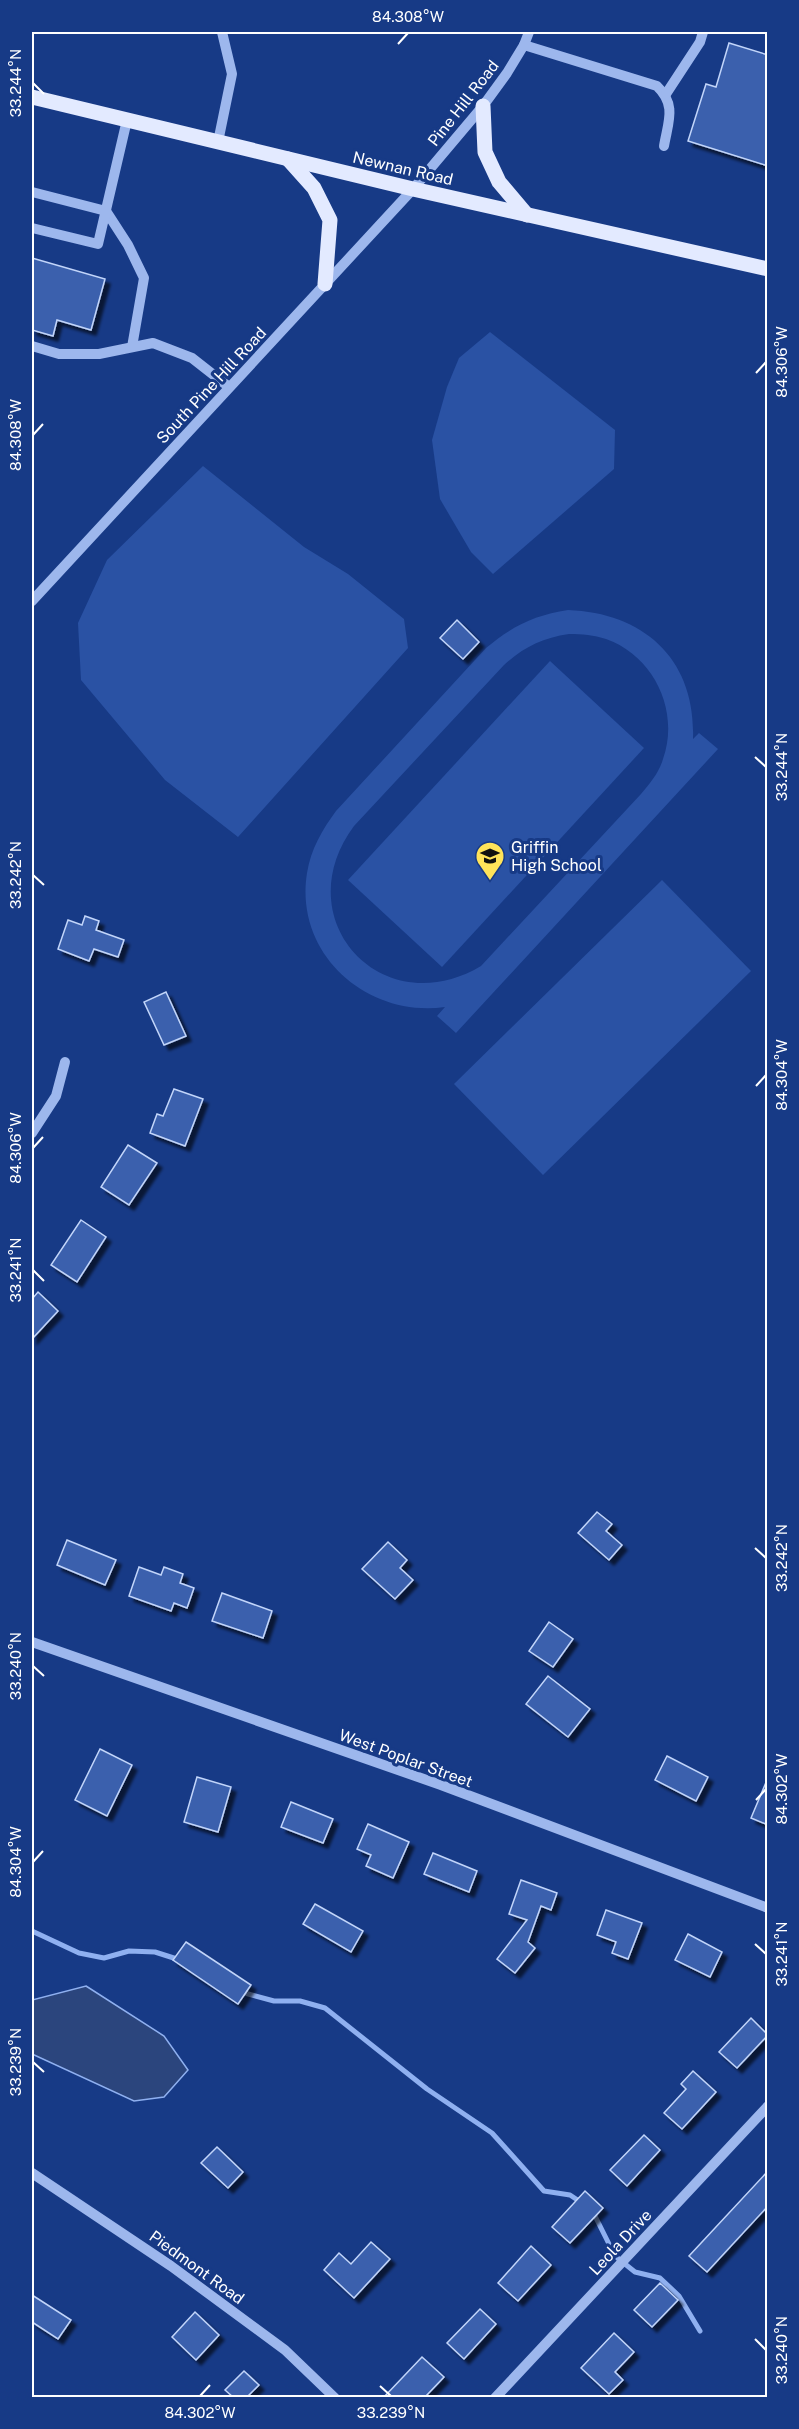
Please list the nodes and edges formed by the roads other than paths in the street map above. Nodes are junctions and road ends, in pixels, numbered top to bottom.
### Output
1 (222, 32) edge
2 (529, 32) edge
3 (704, 32) edge
4 (524, 45) junction
5 (666, 94) junction
6 (32, 97) edge
7 (483, 106) junction
8 (127, 120) junction
9 (218, 142) junction
10 (664, 146) dead end
11 (288, 159) junction
12 (413, 189) junction
13 (32, 192) edge
14 (106, 211) junction
15 (527, 215) junction
16 (32, 228) edge
17 (768, 269) edge
18 (325, 284) junction
19 (32, 346) edge
20 (132, 347) junction
21 (229, 387) junction
22 (32, 601) edge
23 (65, 1062) dead end
24 (32, 1133) edge
25 (32, 1642) edge
26 (768, 1908) edge
27 (768, 2106) edge
28 (32, 2173) edge
29 (335, 2397) edge
30 (495, 2397) edge

1 - 9 street
2 - 4 street, Pine Hill Road
3 - 5 street
4 - 5 street
4 - 7 street, Pine Hill Road
5 - 10 street
6 - 8 main road, Newnan Road
7 - 12 street, Pine Hill Road
7 - 15 main road
8 - 9 main road, Newnan Road
8 - 14 street
9 - 11 main road, Newnan Road
11 - 12 main road, Newnan Road
11 - 18 main road
12 - 15 main road, Newnan Road
12 - 18 street, South Pine Hill Road
13 - 14 street
14 - 16 street
14 - 20 street
15 - 17 main road, Newnan Road
18 - 21 street, South Pine Hill Road
19 - 20 street
20 - 21 street
21 - 22 street, South Pine Hill Road
23 - 24 street
25 - 26 street, West Poplar Street
27 - 30 street, Leola Drive
28 - 29 street, Piedmont Road

